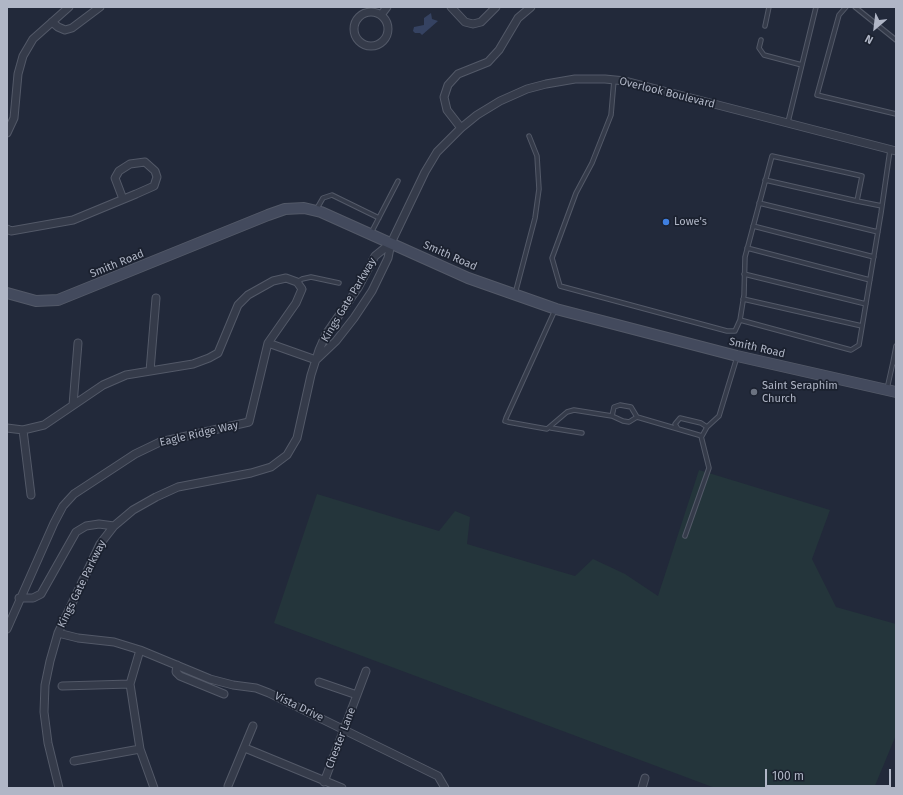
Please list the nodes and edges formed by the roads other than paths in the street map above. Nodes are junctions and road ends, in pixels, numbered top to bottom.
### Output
1 (69, 7) edge
2 (100, 7) edge
3 (387, 7) edge
4 (451, 7) edge
5 (496, 7) edge
6 (769, 7) edge
7 (816, 7) edge
8 (846, 7) edge
9 (856, 7) edge
10 (527, 8) edge
11 (381, 15) junction
12 (52, 22) junction
13 (765, 26) dead end
14 (761, 40) dead end
15 (896, 40) edge
16 (802, 66) junction
17 (614, 80) junction
18 (896, 114) edge
19 (788, 124) junction
20 (461, 128) junction
21 (7, 133) edge
22 (529, 136) dead end
23 (893, 150) edge
24 (765, 180) junction
25 (398, 181) dead end
26 (122, 199) junction
27 (857, 202) junction
28 (759, 203) junction
29 (882, 206) junction
30 (316, 211) junction
31 (379, 218) junction
32 (753, 226) junction
33 (7, 229) edge
34 (878, 232) junction
35 (370, 234) junction
36 (390, 243) junction
37 (747, 248) junction
38 (874, 257) junction
39 (744, 274) junction
40 (870, 280) junction
41 (298, 282) junction
42 (339, 283) dead end
43 (7, 293) edge
44 (514, 295) junction
45 (156, 298) dead end
46 (743, 299) junction
47 (866, 304) junction
48 (556, 309) junction
49 (740, 320) junction
50 (862, 326) junction
51 (78, 343) dead end
52 (268, 343) junction
53 (896, 346) edge
54 (737, 356) junction
55 (316, 360) junction
56 (895, 363) edge
57 (150, 371) junction
58 (891, 391) edge
59 (73, 405) junction
60 (612, 416) junction
61 (637, 417) junction
62 (707, 427) junction
63 (7, 428) edge
64 (551, 428) junction
65 (678, 429) junction
66 (24, 430) junction
67 (582, 433) dead end
68 (701, 436) junction
69 (31, 495) dead end
70 (114, 526) junction
71 (685, 536) dead end
72 (19, 598) junction
73 (7, 629) edge
74 (58, 633) junction
75 (140, 650) junction
76 (177, 665) junction
77 (366, 671) dead end
78 (319, 682) dead end
79 (130, 684) junction
80 (62, 686) dead end
81 (224, 694) dead end
82 (357, 695) junction
83 (253, 726) dead end
84 (345, 729) junction
85 (245, 748) junction
86 (140, 749) junction
87 (74, 761) dead end
88 (645, 778) dead end
89 (324, 782) junction
90 (228, 786) dead end
91 (59, 788) edge
92 (154, 788) edge
93 (342, 788) edge
94 (445, 788) edge
95 (642, 788) edge

1 - 12 street
2 - 12 street
3 - 11 street
4 - 5 street
6 - 13 lane
7 - 16 lane
8 - 18 lane
9 - 15 lane
10 - 20 street
11 - 11 street
12 - 21 street
14 - 16 lane
16 - 19 lane
17 - 19 street, Overlook Boulevard
17 - 20 street, Overlook Boulevard
17 - 49 lane
19 - 23 street, Overlook Boulevard
20 - 36 street, Overlook Boulevard
22 - 44 lane
23 - 29 lane
24 - 27 lane
24 - 27 lane
24 - 28 lane
25 - 31 lane
26 - 26 street
26 - 33 street
27 - 29 lane
28 - 32 lane
28 - 34 lane
29 - 34 lane
30 - 31 lane
30 - 35 street, Smith Road
30 - 43 street, Smith Road
31 - 35 lane
32 - 37 lane
32 - 38 lane
34 - 38 lane
35 - 36 street, Smith Road
36 - 44 street, Smith Road
36 - 55 street, Kings Gate Parkway
36 - 55 street, Kings Gate Parkway
37 - 39 lane
37 - 40 lane
38 - 40 lane
39 - 46 lane
39 - 47 lane
40 - 47 lane
41 - 42 lane
41 - 52 street, Eagle Ridge Way
41 - 57 street
44 - 48 street, Smith Road
45 - 57 street
46 - 49 lane
46 - 50 lane
47 - 50 lane
48 - 54 street, Smith Road
48 - 64 lane
49 - 50 lane
51 - 59 street
52 - 55 street
52 - 72 street, Eagle Ridge Way
53 - 56 lane
54 - 58 street, Smith Road
54 - 62 lane
55 - 70 street, Kings Gate Parkway
56 - 58 lane
57 - 59 street
59 - 66 street
60 - 61 lane
60 - 61 lane
60 - 64 lane
61 - 65 lane
62 - 65 lane
62 - 68 lane
63 - 66 street
64 - 67 lane
65 - 68 lane
66 - 69 street
68 - 71 lane
70 - 72 street
70 - 74 street, Kings Gate Parkway
72 - 73 street, Eagle Ridge Way
74 - 75 street, Vista Drive
74 - 91 street, Kings Gate Parkway
75 - 76 street, Vista Drive
75 - 79 street
76 - 81 street
76 - 84 street, Vista Drive
77 - 82 street, Chester Lane
78 - 82 street, Chester Lane
79 - 80 street
79 - 86 street
82 - 84 street, Chester Lane
83 - 85 street
84 - 89 street, Chester Lane
84 - 94 street, Vista Drive
85 - 89 street, Chester Lane
85 - 90 street
86 - 87 street
86 - 92 street
88 - 95 street
89 - 93 street, Chester Lane

